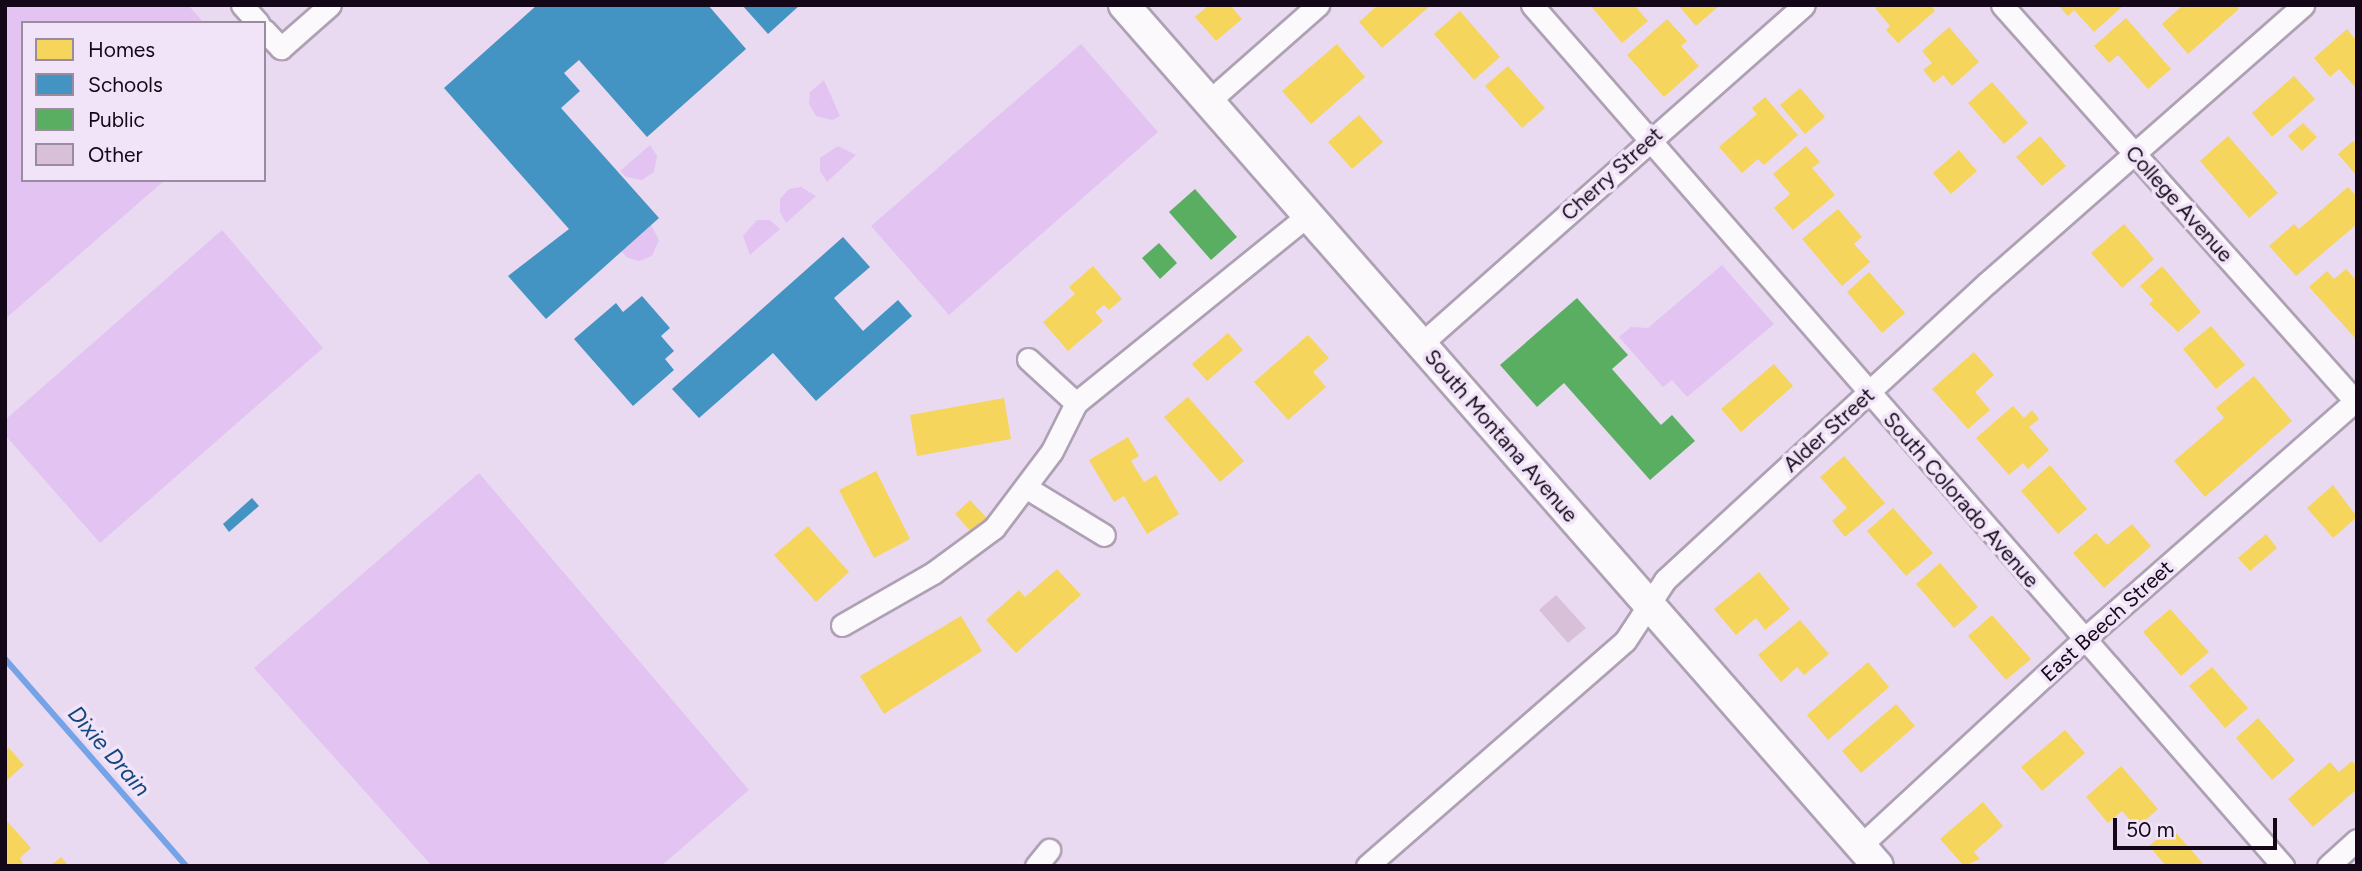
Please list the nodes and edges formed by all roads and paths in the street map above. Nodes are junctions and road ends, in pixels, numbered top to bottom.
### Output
1 (242, 5) edge
2 (1124, 5) edge
3 (1318, 5) edge
4 (1532, 5) edge
5 (1804, 5) edge
6 (2002, 5) edge
7 (2303, 5) edge
8 (329, 6) edge
9 (256, 21) edge
10 (266, 32) edge
11 (1208, 102) junction
12 (1651, 140) junction
13 (2134, 154) junction
14 (1308, 215) junction
15 (1421, 344) junction
16 (1028, 359) dead end
17 (1869, 393) junction
18 (2356, 401) edge
19 (1076, 403) junction
20 (1027, 488) junction
21 (1104, 535) dead end
22 (1648, 604) junction
23 (842, 625) dead end
24 (2083, 640) junction
25 (2357, 840) edge
26 (1869, 856) edge
27 (1367, 866) edge
28 (2283, 866) edge
29 (2328, 866) edge

1 - 9 street
2 - 11 street, South Montana Avenue
3 - 11 street
4 - 12 street, South Colorado Avenue
5 - 12 street, Cherry Street
6 - 13 street, College Avenue
7 - 13 street, Alder Street
8 - 10 street
11 - 14 street, South Montana Avenue
12 - 15 street, Cherry Street
12 - 17 street, South Colorado Avenue
13 - 17 street, Alder Street
13 - 18 street, College Avenue
14 - 15 street, South Montana Avenue
14 - 19 street
15 - 22 street, South Montana Avenue
16 - 19 street
17 - 22 street, Alder Street
17 - 24 street, South Colorado Avenue
18 - 24 street, East Beech Street
19 - 20 street
20 - 21 street
20 - 23 street
22 - 26 street, South Montana Avenue
22 - 27 street, Alder Street
24 - 26 street, East Beech Street
24 - 28 street, South Colorado Avenue
25 - 29 street

